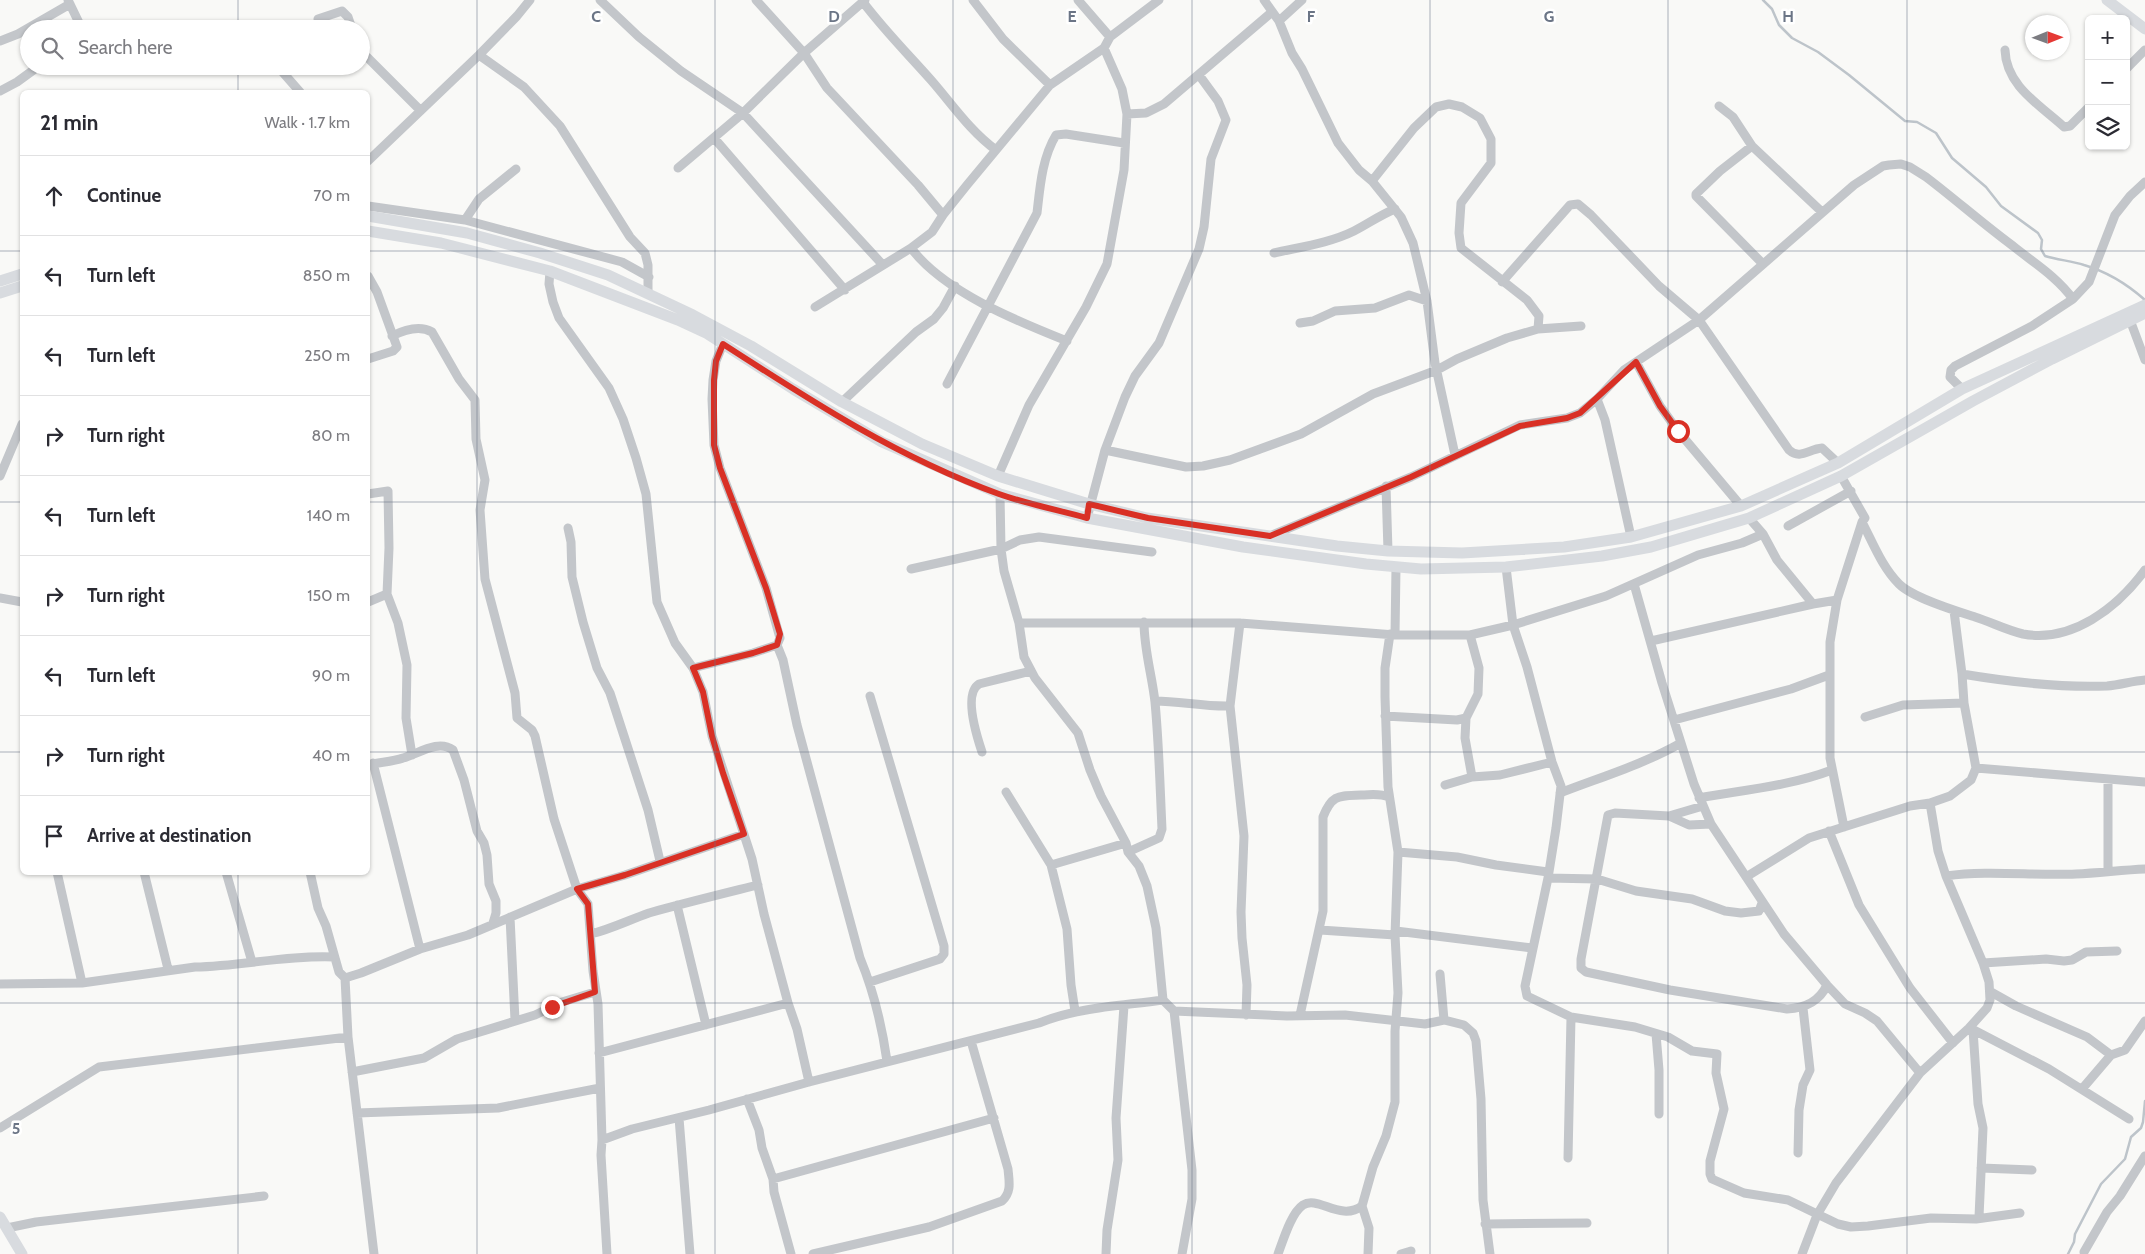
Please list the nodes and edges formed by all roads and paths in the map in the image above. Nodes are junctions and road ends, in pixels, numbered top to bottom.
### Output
1 (530, 0) edge
2 (600, 0) edge
3 (756, 0) edge
4 (973, 0) edge
5 (1078, 0) edge
6 (1158, 0) edge
7 (1264, 0) edge
8 (1302, 0) edge
9 (2107, 0) edge
10 (864, 1) edge
11 (69, 2) edge
12 (1272, 12) junction
13 (318, 18) dead end
14 (40, 20) edge
15 (77, 20) edge
16 (349, 20) edge
17 (1279, 21) junction
18 (2145, 30) edge
19 (20, 33) edge
20 (1110, 37) junction
21 (0, 41) edge
22 (1104, 48) junction
23 (2005, 50) dead end
24 (2145, 50) edge
25 (804, 53) junction
26 (479, 55) junction
27 (370, 60) edge
28 (2130, 65) edge
29 (27, 75) edge
30 (285, 75) edge
31 (1199, 75) junction
32 (1050, 85) junction
33 (0, 90) edge
34 (298, 90) edge
35 (1720, 106) dead end
36 (420, 110) junction
37 (2085, 111) edge
38 (743, 113) junction
39 (1127, 114) junction
40 (714, 138) junction
41 (1124, 143) junction
42 (1752, 146) junction
43 (996, 150) junction
44 (370, 159) edge
45 (678, 168) dead end
46 (516, 169) dead end
47 (1372, 181) junction
48 (2145, 182) edge
49 (370, 206) edge
50 (1395, 209) junction
51 (1822, 212) junction
52 (943, 215) junction
53 (370, 216) edge
54 (465, 220) junction
55 (370, 232) edge
56 (911, 248) junction
57 (1274, 253) dead end
58 (882, 264) junction
59 (1763, 264) junction
60 (550, 271) junction
61 (20, 275) edge
62 (649, 277) junction
63 (0, 280) edge
64 (370, 280) edge
65 (1502, 282) junction
66 (955, 286) junction
67 (20, 287) edge
68 (845, 290) junction
69 (0, 293) edge
70 (648, 294) junction
71 (2073, 299) junction
72 (1427, 301) junction
73 (2145, 304) edge
74 (987, 305) junction
75 (815, 307) dead end
76 (2145, 313) edge
77 (2130, 317) junction
78 (1699, 320) junction
79 (1300, 323) dead end
80 (1581, 326) dead end
81 (1538, 329) junction
82 (392, 336) junction
83 (1067, 342) junction
84 (723, 344) junction
85 (370, 358) edge
86 (2145, 360) edge
87 (1636, 362) junction
88 (1437, 370) junction
89 (947, 384) dead end
90 (1962, 389) junction
91 (1597, 399) junction
92 (842, 402) junction
93 (20, 429) edge
94 (1105, 450) junction
95 (1455, 455) junction
96 (1838, 464) junction
97 (0, 476) edge
98 (998, 476) junction
99 (1842, 476) junction
100 (1386, 486) junction
101 (1851, 491) junction
102 (370, 494) edge
103 (1000, 494) junction
104 (1089, 504) junction
105 (1740, 506) junction
106 (1087, 518) junction
107 (1749, 518) junction
108 (1862, 522) junction
109 (1788, 526) dead end
110 (568, 528) dead end
111 (1763, 534) junction
112 (1270, 536) junction
113 (1631, 537) junction
114 (1000, 549) junction
115 (1388, 551) junction
116 (1152, 552) dead end
117 (1396, 567) junction
118 (1506, 567) junction
119 (910, 569) dead end
120 (2145, 570) edge
121 (1634, 584) junction
122 (387, 594) junction
123 (0, 598) edge
124 (1837, 600) junction
125 (370, 601) edge
126 (20, 602) edge
127 (1813, 604) junction
128 (1954, 612) junction
129 (1144, 622) junction
130 (1019, 623) junction
131 (1240, 623) junction
132 (1513, 625) junction
133 (1392, 634) junction
134 (1470, 635) junction
135 (1651, 641) junction
136 (777, 645) junction
137 (693, 668) junction
138 (1030, 672) junction
139 (1962, 674) junction
140 (1829, 675) junction
141 (2145, 680) edge
142 (870, 696) dead end
143 (1155, 701) junction
144 (1964, 704) junction
145 (1230, 706) junction
146 (1385, 716) junction
147 (1865, 717) dead end
148 (1466, 718) junction
149 (1674, 720) junction
150 (1681, 743) junction
151 (982, 752) dead end
152 (412, 756) junction
153 (1552, 762) junction
154 (370, 764) edge
155 (1976, 768) junction
156 (1832, 770) junction
157 (1472, 777) junction
158 (2108, 780) junction
159 (2145, 782) edge
160 (1445, 785) dead end
161 (1006, 792) dead end
162 (1386, 793) junction
163 (1560, 793) junction
164 (1701, 802) junction
165 (1930, 803) junction
166 (1669, 816) junction
167 (1710, 824) junction
168 (1844, 827) junction
169 (1829, 832) junction
170 (744, 834) junction
171 (1127, 848) junction
172 (1398, 852) junction
173 (660, 861) junction
174 (1051, 865) junction
175 (2145, 869) edge
176 (2108, 870) junction
177 (58, 875) edge
178 (145, 875) edge
179 (227, 875) edge
180 (311, 875) edge
181 (1548, 875) junction
182 (1946, 876) junction
183 (1746, 877) junction
184 (1597, 879) junction
185 (758, 885) junction
186 (577, 889) junction
187 (1762, 903) junction
188 (677, 905) junction
189 (510, 917) junction
190 (493, 923) junction
191 (1320, 930) junction
192 (1395, 933) junction
193 (590, 934) junction
194 (1532, 948) junction
195 (420, 949) junction
196 (2117, 952) dead end
197 (334, 957) junction
198 (252, 962) junction
199 (1983, 963) junction
200 (168, 970) junction
201 (1440, 974) dead end
202 (345, 978) junction
203 (870, 982) junction
204 (82, 983) junction
205 (0, 984) edge
206 (1827, 985) junction
207 (595, 992) junction
208 (1991, 992) junction
209 (1162, 1000) junction
210 (788, 1003) junction
211 (1124, 1006) junction
212 (1803, 1008) junction
213 (1075, 1011) junction
214 (1174, 1011) junction
215 (1246, 1015) junction
216 (1300, 1015) junction
217 (1572, 1018) junction
218 (1397, 1019) junction
219 (515, 1020) junction
220 (1444, 1020) junction
221 (2145, 1021) edge
222 (706, 1025) junction
223 (1971, 1029) junction
224 (1656, 1034) junction
225 (348, 1037) junction
226 (971, 1041) junction
227 (1953, 1043) junction
228 (599, 1053) junction
229 (2111, 1055) junction
230 (888, 1062) junction
231 (352, 1072) junction
232 (1920, 1073) junction
233 (809, 1082) junction
234 (600, 1088) junction
235 (2082, 1089) junction
236 (747, 1099) junction
237 (357, 1113) junction
238 (1659, 1114) dead end
239 (679, 1118) junction
240 (994, 1118) junction
241 (2129, 1119) dead end
242 (0, 1128) edge
243 (602, 1140) junction
244 (1798, 1153) dead end
245 (2145, 1156) edge
246 (1568, 1158) dead end
247 (1981, 1168) junction
248 (2032, 1170) dead end
249 (773, 1179) junction
250 (264, 1196) dead end
251 (1362, 1206) junction
252 (2020, 1213) dead end
253 (1817, 1215) junction
254 (0, 1217) edge
255 (1979, 1217) junction
256 (1587, 1223) dead end
257 (1485, 1224) junction
258 (7, 1228) junction
259 (1411, 1251) dead end
260 (2084, 1252) dead end
261 (22, 1254) edge
262 (374, 1254) edge
263 (607, 1254) edge
264 (690, 1254) edge
265 (791, 1254) edge
266 (813, 1254) edge
267 (1106, 1254) edge
268 (1182, 1254) edge
269 (1278, 1254) edge
270 (1368, 1254) edge
271 (1371, 1254) edge
272 (1402, 1254) edge
273 (1490, 1254) edge
274 (1802, 1254) edge

1 - 26 street
2 - 38 street
3 - 25 street
4 - 32 street
5 - 20 street
6 - 20 street
7 - 12 street
8 - 17 street
9 - 18 main road
10 - 25 street
10 - 43 street
11 - 14 street
11 - 15 street
12 - 17 street
12 - 31 street
13 - 16 street
17 - 47 street
19 - 21 street
20 - 22 street
22 - 32 street
22 - 39 street
23 - 37 street
24 - 28 street
25 - 38 street
25 - 52 street
26 - 36 street
26 - 62 street
27 - 36 street
29 - 33 street
30 - 34 street
31 - 39 street
31 - 94 street
32 - 43 street
35 - 42 street
36 - 44 street
38 - 40 street
38 - 58 street
39 - 41 street
40 - 45 street
40 - 68 street
41 - 74 street
41 - 83 street
42 - 51 street
42 - 59 street
43 - 52 street
46 - 54 street
47 - 50 street
47 - 65 street
48 - 71 street
49 - 54 street
50 - 57 street
50 - 72 street
51 - 59 street
51 - 71 street
52 - 56 street
53 - 70 main road
54 - 62 street
55 - 60 main road
56 - 58 street
56 - 66 street
58 - 68 street
59 - 78 street
60 - 84 main road
60 - 137 street
61 - 63 main road
62 - 70 street
64 - 82 street
65 - 78 street
65 - 81 street
66 - 74 street
66 - 92 street
67 - 69 main road
68 - 75 street
70 - 92 main road
71 - 90 street
72 - 79 street
72 - 88 street
73 - 77 main road
74 - 83 street
74 - 89 street
76 - 77 main road
77 - 86 street
77 - 90 main road
77 - 99 main road
78 - 87 street
78 - 96 street
80 - 81 street
81 - 88 street
82 - 85 street
82 - 186 street
83 - 98 street
84 - 103 main road
84 - 136 street
87 - 91 street
87 - 105 street
88 - 94 street
88 - 95 street
90 - 96 main road
91 - 95 street
91 - 113 street
92 - 98 main road
93 - 97 street
94 - 104 street
95 - 100 street
96 - 105 main road
98 - 104 main road
99 - 101 street
99 - 107 main road
100 - 112 street
100 - 115 street
101 - 108 street
101 - 109 street
102 - 122 street
103 - 106 main road
103 - 114 street
104 - 106 street
104 - 112 main road
105 - 113 main road
106 - 117 main road
107 - 111 street
107 - 118 main road
108 - 124 street
108 - 128 street
110 - 173 street
111 - 121 street
111 - 127 street
112 - 115 main road
113 - 115 main road
114 - 116 street
114 - 119 street
114 - 130 street
117 - 118 main road
117 - 133 street
118 - 132 street
120 - 128 street
121 - 132 street
121 - 135 street
122 - 125 street
122 - 152 street
123 - 126 street
124 - 127 street
124 - 140 street
127 - 135 street
128 - 139 street
129 - 130 street
129 - 131 street
129 - 143 street
130 - 138 street
131 - 133 street
131 - 145 street
132 - 134 street
132 - 153 street
133 - 134 street
133 - 146 street
134 - 148 street
135 - 149 street
136 - 137 street
136 - 203 street
137 - 170 street
138 - 151 street
138 - 171 street
139 - 141 street
139 - 144 street
140 - 149 street
140 - 156 street
142 - 203 street
143 - 145 street
143 - 171 street
144 - 147 street
144 - 155 street
145 - 215 street
146 - 148 street
146 - 162 street
148 - 157 street
149 - 150 street
150 - 163 street
150 - 164 street
152 - 154 street
152 - 190 street
153 - 157 street
153 - 163 street
154 - 195 street
155 - 158 street
155 - 165 street
156 - 164 street
156 - 168 street
157 - 160 street
158 - 159 street
158 - 176 street
161 - 174 street
162 - 172 street
162 - 191 street
163 - 181 street
164 - 166 street
164 - 167 street
165 - 168 street
165 - 182 street
166 - 167 street
166 - 184 street
167 - 183 street
168 - 169 street
169 - 183 street
169 - 227 street
170 - 173 street
170 - 185 street
171 - 174 street
171 - 209 street
172 - 181 street
172 - 192 street
173 - 186 street
174 - 213 street
175 - 176 street
176 - 182 street
177 - 204 street
178 - 200 street
179 - 198 street
180 - 197 street
181 - 184 street
181 - 194 street
182 - 199 street
183 - 187 street
184 - 187 street
184 - 212 street
185 - 188 street
185 - 210 street
186 - 189 street
186 - 193 street
187 - 206 street
188 - 193 street
188 - 222 street
189 - 190 street
189 - 219 street
190 - 195 street
191 - 192 street
191 - 216 street
192 - 194 street
192 - 218 street
193 - 207 street
194 - 217 street
195 - 202 street
196 - 199 street
197 - 198 street
197 - 202 street
198 - 200 street
199 - 208 street
200 - 204 street
201 - 220 street
202 - 225 street
203 - 230 street
204 - 205 street
206 - 212 street
206 - 232 street
207 - 219 street
207 - 228 street
208 - 223 street
208 - 229 street
209 - 211 street
209 - 214 street
210 - 222 street
210 - 233 street
211 - 213 street
211 - 267 street
212 - 244 street
213 - 226 street
214 - 215 street
214 - 268 street
215 - 216 street
216 - 218 street
217 - 224 street
217 - 246 street
218 - 220 street
218 - 251 street
219 - 231 street
220 - 257 street
221 - 229 street
222 - 228 street
223 - 227 street
223 - 235 street
223 - 247 street
224 - 238 street
224 - 253 street
225 - 231 street
225 - 242 street
226 - 230 street
226 - 240 street
227 - 232 street
228 - 234 street
229 - 235 street
230 - 233 street
231 - 237 street
232 - 253 street
233 - 236 street
234 - 237 street
234 - 243 street
235 - 241 street
236 - 239 street
236 - 249 street
237 - 262 street
239 - 243 street
239 - 264 street
240 - 249 street
240 - 266 street
243 - 263 street
245 - 260 street
247 - 248 street
247 - 255 street
249 - 265 street
250 - 258 street
251 - 269 street
251 - 270 street
252 - 255 street
253 - 255 street
253 - 274 street
254 - 258 main road
256 - 257 street
257 - 273 street
258 - 261 main road
259 - 272 street
270 - 271 street

